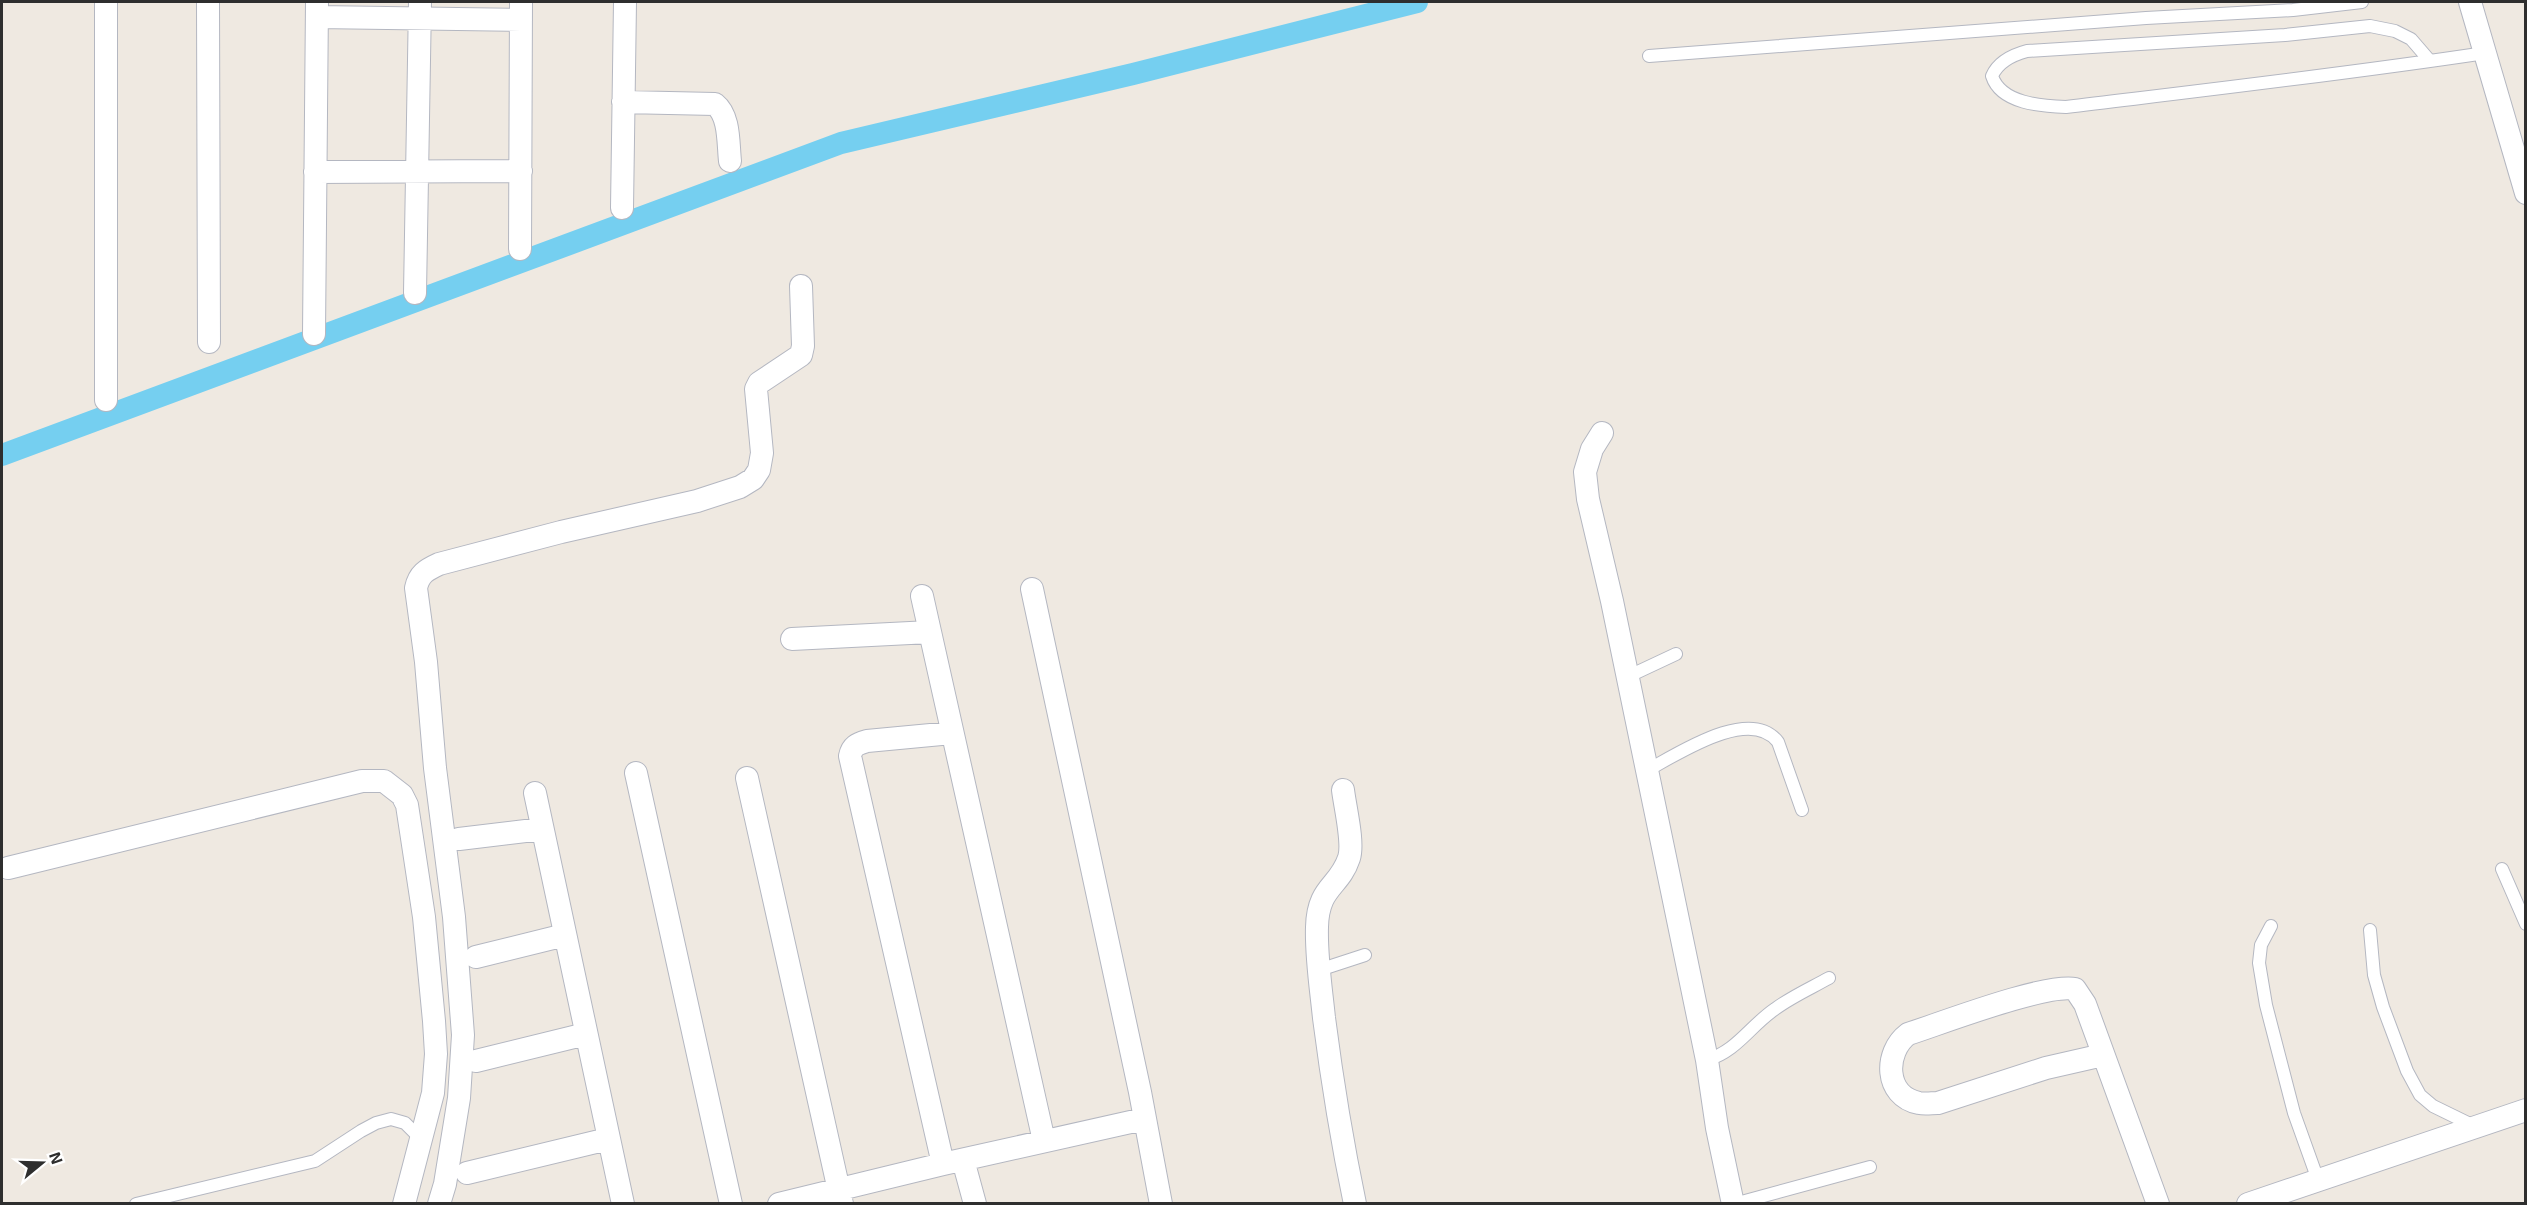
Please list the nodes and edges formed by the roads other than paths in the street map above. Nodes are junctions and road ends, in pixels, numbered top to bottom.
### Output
1 (106, 2) edge
2 (208, 2) edge
3 (625, 2) edge
4 (2362, 2) edge
5 (2470, 2) edge
6 (317, 9) edge
7 (419, 10) edge
8 (521, 11) edge
9 (2485, 53) junction
10 (1649, 56) dead end
11 (2430, 61) junction
12 (623, 102) junction
13 (730, 161) dead end
14 (417, 170) junction
15 (521, 171) junction
16 (315, 172) junction
17 (2526, 193) edge
18 (621, 208) dead end
19 (520, 249) dead end
20 (801, 286) dead end
21 (415, 293) dead end
22 (314, 334) dead end
23 (209, 342) dead end
24 (106, 400) dead end
25 (1602, 433) dead end
26 (1032, 589) dead end
27 (922, 596) dead end
28 (930, 632) junction
29 (792, 639) dead end
30 (1676, 654) dead end
31 (1627, 677) junction
32 (952, 734) junction
33 (1646, 771) junction
34 (636, 773) dead end
35 (747, 778) dead end
36 (1343, 790) dead end
37 (535, 793) dead end
38 (1802, 810) dead end
39 (542, 828) junction
40 (459, 838) dead end
41 (8, 868) dead end
42 (2502, 869) dead end
43 (2526, 924) edge
44 (2271, 926) dead end
45 (2370, 930) dead end
46 (565, 935) junction
47 (1365, 955) dead end
48 (476, 957) dead end
49 (1319, 970) junction
50 (1829, 978) dead end
51 (586, 1034) junction
52 (2103, 1055) junction
53 (1707, 1060) junction
54 (476, 1061) dead end
55 (2526, 1110) edge
56 (1144, 1119) junction
57 (2476, 1127) junction
58 (608, 1139) junction
59 (422, 1140) junction
60 (1044, 1141) junction
61 (953, 1162) junction
62 (1870, 1167) dead end
63 (467, 1173) dead end
64 (2318, 1180) junction
65 (840, 1196) edge
66 (398, 1202) edge
67 (136, 1203) edge
68 (439, 1203) edge
69 (623, 1203) edge
70 (731, 1203) edge
71 (779, 1203) edge
72 (975, 1203) edge
73 (1161, 1203) edge
74 (1355, 1203) edge
75 (1734, 1203) edge
76 (2158, 1203) edge
77 (2248, 1203) edge

1 - 24 street
2 - 23 street
3 - 12 street
4 - 10 lane
5 - 9 street
6 - 7 street
6 - 16 street
7 - 8 street
7 - 14 street
8 - 15 street
9 - 11 lane
9 - 17 street
11 - 11 lane
12 - 13 street
12 - 18 street
14 - 15 street
14 - 16 street
14 - 21 street
15 - 19 street
16 - 22 street
20 - 68 street
25 - 31 street
26 - 56 street
27 - 28 street
28 - 29 street
28 - 32 street
30 - 31 lane
31 - 33 street
32 - 60 street
32 - 61 street
33 - 38 lane
33 - 53 street
34 - 70 street
35 - 65 street
36 - 49 street
37 - 39 street
39 - 40 street
39 - 46 street
41 - 59 street
42 - 43 lane
44 - 64 lane
45 - 57 lane
46 - 48 street
46 - 51 street
47 - 49 lane
49 - 74 street
50 - 53 lane
51 - 54 street
51 - 58 street
52 - 52 street
52 - 76 street
53 - 75 street
55 - 57 street
56 - 60 street
56 - 73 street
57 - 64 street
58 - 63 street
58 - 69 street
59 - 66 street
59 - 67 lane
60 - 61 street
61 - 65 street
61 - 72 street
62 - 75 lane
64 - 77 street
65 - 71 street

